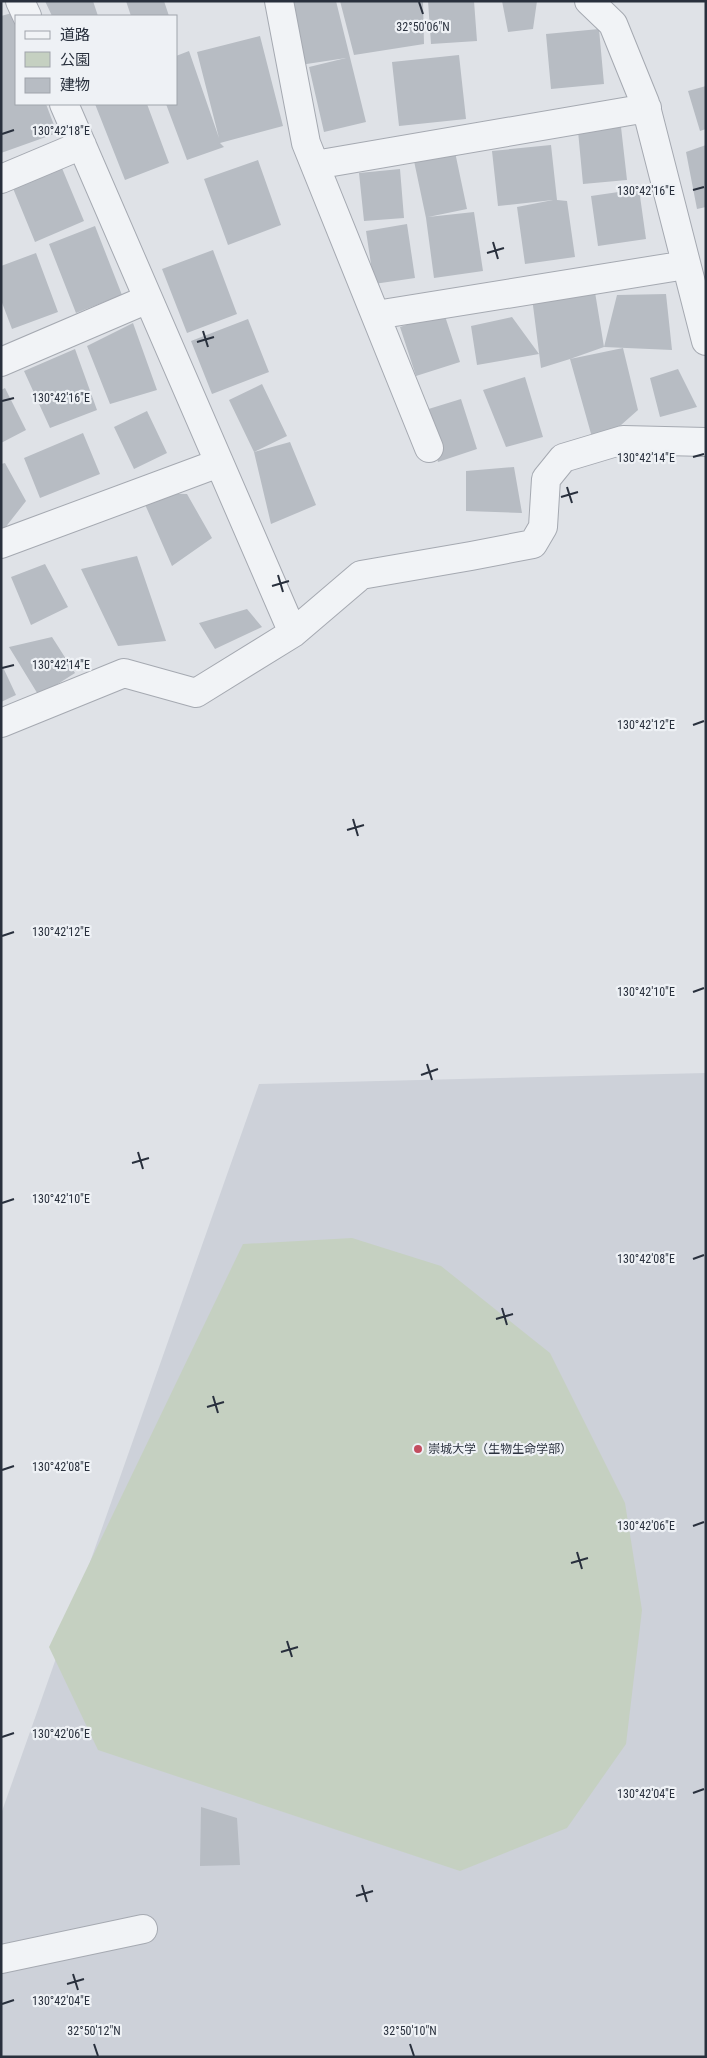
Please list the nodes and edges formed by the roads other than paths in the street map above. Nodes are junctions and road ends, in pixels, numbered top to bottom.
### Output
1 (20, 1) edge
2 (279, 1) edge
3 (589, 1) edge
4 (27, 15) edge
5 (64, 105) edge
6 (647, 108) junction
7 (82, 144) junction
8 (315, 164) junction
9 (1, 179) edge
10 (686, 265) junction
11 (148, 299) junction
12 (376, 315) junction
13 (706, 341) edge
14 (1, 362) edge
15 (706, 442) edge
16 (429, 448) dead end
17 (219, 463) junction
18 (1, 544) edge
19 (293, 634) junction
20 (1, 722) edge
21 (143, 1929) dead end
22 (1, 1959) edge

1 - 4 street
2 - 8 street
3 - 6 street
5 - 7 street
6 - 8 street
6 - 10 street
7 - 9 street
7 - 11 street
8 - 12 street
10 - 12 street
10 - 13 street
11 - 14 street
11 - 17 street
12 - 16 street
15 - 19 street
17 - 18 street
17 - 19 street
19 - 20 street
21 - 22 street

